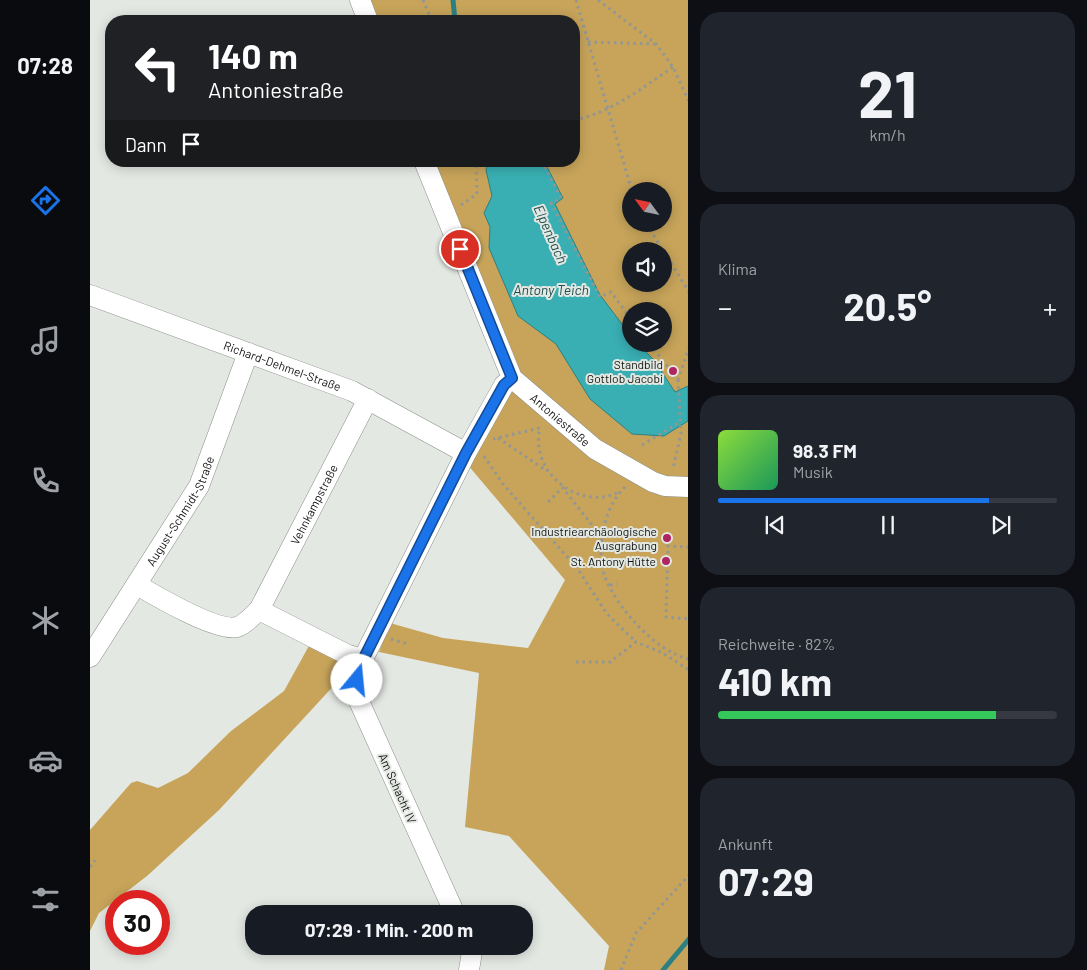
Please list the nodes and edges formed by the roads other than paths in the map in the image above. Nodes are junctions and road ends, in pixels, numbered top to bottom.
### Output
1 (360, 0) edge
2 (366, 15) edge
3 (426, 167) edge
4 (90, 295) edge
5 (248, 353) junction
6 (512, 378) junction
7 (368, 400) junction
8 (472, 443) junction
9 (679, 486) edge
10 (137, 586) junction
11 (259, 610) junction
12 (90, 657) edge
13 (363, 660) junction
14 (450, 905) edge
15 (472, 955) edge
16 (469, 970) edge

1 - 2 street
3 - 6 street, Antoniestraße
4 - 5 street, Richard-Dehmel-Straße
5 - 7 street, Richard-Dehmel-Straße
5 - 10 street, August-Schmidt-Straße
6 - 8 street, Am Schacht IV
6 - 9 street, Antoniestraße
7 - 8 street, Richard-Dehmel-Straße
7 - 11 street, Vehnkampstraße
8 - 13 street, Am Schacht IV
10 - 11 street, Vehnkampstraße
10 - 12 street, August-Schmidt-Straße
11 - 13 street
13 - 14 street, Am Schacht IV
15 - 16 street

